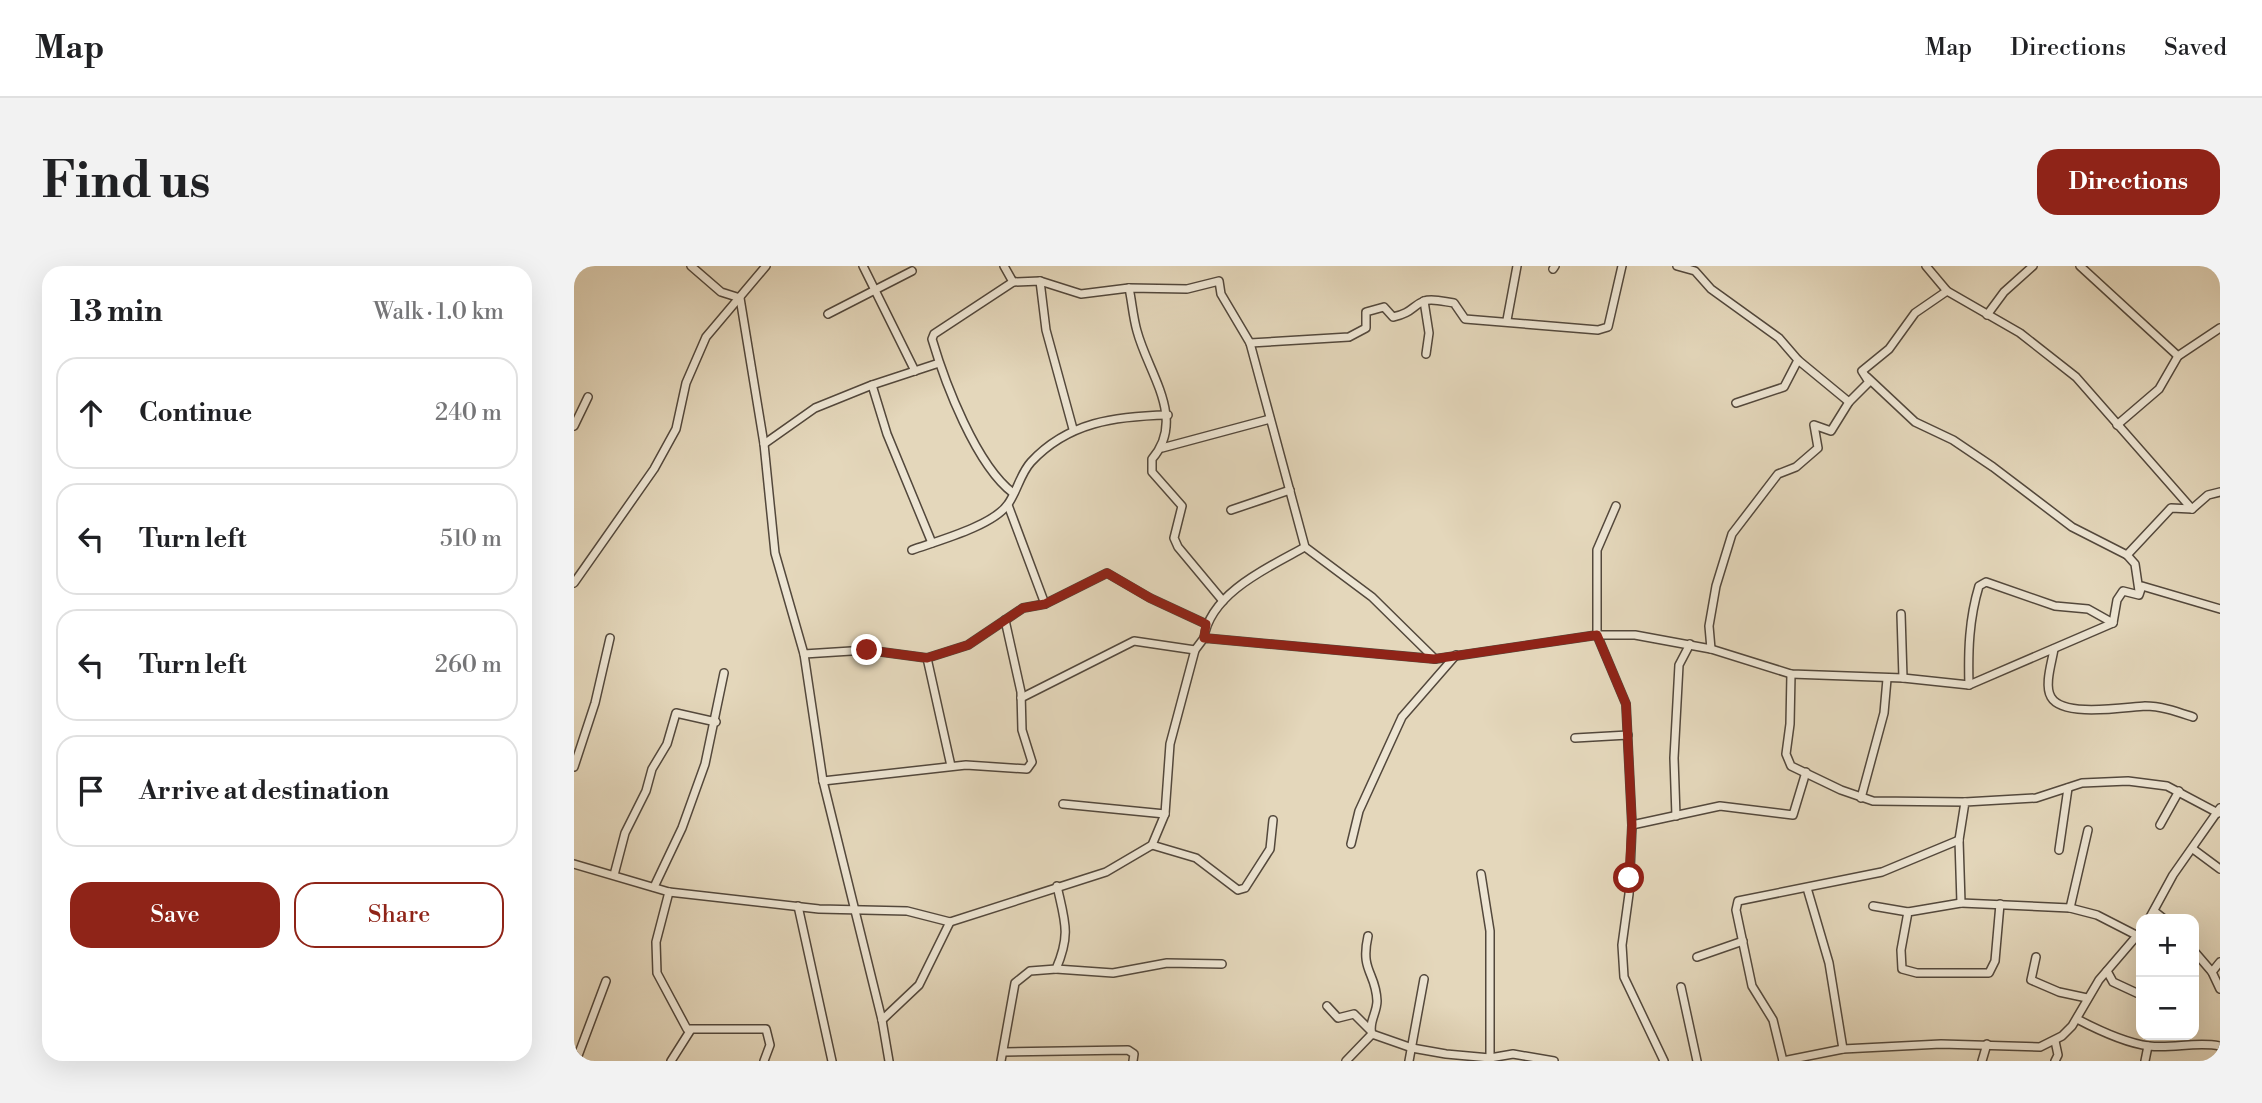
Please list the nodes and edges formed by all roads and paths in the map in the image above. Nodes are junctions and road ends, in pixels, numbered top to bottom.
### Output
1 (691, 266) edge
2 (766, 266) edge
3 (863, 266) edge
4 (1003, 266) edge
5 (1517, 266) edge
6 (1622, 266) edge
7 (1677, 266) edge
8 (1926, 266) edge
9 (2033, 266) edge
10 (2080, 266) edge
11 (912, 271) dead end
12 (1040, 281) junction
13 (1013, 282) junction
14 (1129, 288) junction
15 (876, 290) junction
16 (1947, 290) junction
17 (740, 298) junction
18 (1424, 301) junction
19 (828, 314) dead end
20 (1987, 315) junction
21 (1507, 320) junction
22 (2220, 328) edge
23 (1250, 343) junction
24 (1426, 354) dead end
25 (2178, 356) junction
26 (1798, 360) junction
27 (939, 363) junction
28 (915, 371) junction
29 (1862, 372) junction
30 (872, 385) junction
31 (588, 397) dead end
32 (1849, 402) junction
33 (1736, 403) dead end
34 (1168, 415) junction
35 (1270, 419) junction
36 (2117, 425) junction
37 (574, 426) edge
38 (1073, 429) junction
39 (764, 444) junction
40 (1161, 448) junction
41 (1290, 490) junction
42 (2220, 492) edge
43 (1013, 493) junction
44 (1008, 505) junction
45 (1616, 506) dead end
46 (2192, 509) junction
47 (1231, 510) dead end
48 (932, 543) junction
49 (1305, 547) junction
50 (912, 550) dead end
51 (2127, 555) junction
52 (574, 583) edge
53 (2139, 595) junction
54 (1223, 601) junction
55 (1045, 604) junction
56 (2220, 609) edge
57 (1901, 614) dead end
58 (1005, 620) junction
59 (2113, 623) junction
60 (1206, 624) junction
61 (1597, 635) junction
62 (610, 638) dead end
63 (1204, 638) junction
64 (1690, 645) junction
65 (1711, 649) junction
66 (2054, 649) junction
67 (1195, 650) junction
68 (804, 654) junction
69 (1456, 655) junction
70 (927, 658) junction
71 (1434, 659) junction
72 (724, 673) dead end
73 (1791, 674) junction
74 (1903, 678) junction
75 (1887, 679) junction
76 (1969, 685) junction
77 (1021, 698) junction
78 (2193, 717) dead end
79 (716, 722) junction
80 (1628, 735) junction
81 (1575, 738) dead end
82 (951, 766) junction
83 (574, 767) edge
84 (1806, 772) junction
85 (823, 781) junction
86 (2068, 788) junction
87 (2179, 791) junction
88 (1861, 798) junction
89 (1965, 803) junction
90 (1063, 804) dead end
91 (2219, 811) edge
92 (1166, 814) junction
93 (1676, 816) junction
94 (1273, 820) dead end
95 (1632, 825) junction
96 (2160, 825) dead end
97 (2088, 830) dead end
98 (1959, 840) junction
99 (1351, 844) dead end
100 (1152, 845) junction
101 (2193, 849) junction
102 (2059, 850) dead end
103 (574, 864) edge
104 (2220, 869) edge
105 (1481, 874) dead end
106 (614, 875) junction
107 (654, 887) junction
108 (1057, 887) junction
109 (1807, 888) junction
110 (670, 892) junction
111 (1961, 903) junction
112 (2000, 904) junction
113 (798, 906) junction
114 (1873, 906) dead end
115 (2070, 908) junction
116 (855, 910) junction
117 (2154, 911) junction
118 (1908, 912) junction
119 (2152, 914) edge
120 (2158, 914) edge
121 (950, 922) junction
122 (2136, 932) edge
123 (1368, 936) dead end
124 (2136, 938) edge
125 (1743, 941) junction
126 (1697, 957) dead end
127 (2036, 957) dead end
128 (2199, 957) edge
129 (2220, 962) edge
130 (1222, 964) dead end
131 (1056, 970) junction
132 (2107, 971) junction
133 (2212, 972) junction
134 (1424, 979) dead end
135 (606, 981) dead end
136 (1681, 987) dead end
137 (2220, 989) edge
138 (2136, 993) edge
139 (2087, 998) junction
140 (1327, 1006) dead end
141 (2077, 1019) junction
142 (882, 1020) junction
143 (690, 1031) junction
144 (1371, 1032) junction
145 (2054, 1041) junction
146 (1987, 1044) junction
147 (2148, 1046) junction
148 (2220, 1046) edge
149 (1412, 1048) junction
150 (1843, 1049) junction
151 (1004, 1052) junction
152 (1490, 1060) edge
153 (576, 1061) edge
154 (671, 1061) edge
155 (764, 1061) edge
156 (832, 1061) edge
157 (889, 1061) edge
158 (1001, 1061) edge
159 (1133, 1061) edge
160 (1346, 1061) edge
161 (1409, 1061) edge
162 (1554, 1061) edge
163 (1664, 1061) edge
164 (1697, 1061) edge
165 (1783, 1061) edge
166 (1982, 1061) edge
167 (2055, 1061) edge
168 (2145, 1061) edge

1 - 17 street
2 - 17 street
3 - 15 street
4 - 13 street
5 - 21 street
6 - 21 street
7 - 26 street
8 - 16 street
9 - 20 street
10 - 25 street
11 - 15 street
12 - 13 street
12 - 14 street
12 - 38 street
13 - 27 street
14 - 23 street
14 - 34 street
15 - 19 street
15 - 28 street
16 - 20 street
16 - 29 street
17 - 39 street
17 - 52 street
18 - 21 street
18 - 23 street
18 - 24 street
20 - 36 street
22 - 25 street
23 - 35 street
25 - 36 street
26 - 32 street
26 - 33 street
27 - 28 street
27 - 43 street
28 - 30 street
29 - 32 street
29 - 51 street
30 - 39 street
30 - 48 street
31 - 37 street
32 - 65 street
34 - 38 street
34 - 40 street
35 - 40 street
35 - 41 street
36 - 46 street
38 - 43 street
39 - 68 street
40 - 54 street
41 - 47 street
41 - 49 street
42 - 46 street
43 - 44 street
44 - 48 street
44 - 55 street
45 - 61 street
46 - 51 street
48 - 50 street
49 - 54 street
49 - 71 street
51 - 53 street
53 - 56 street
53 - 59 street
54 - 60 street
55 - 58 street
55 - 60 street
57 - 74 street
58 - 70 street
58 - 77 street
59 - 66 street
59 - 76 street
60 - 63 street
61 - 64 street
61 - 69 street
61 - 80 street
62 - 83 street
63 - 67 street
63 - 71 street
64 - 65 street
64 - 93 street
65 - 73 street
66 - 76 street
66 - 78 street
67 - 77 street
67 - 92 street
68 - 70 street
68 - 85 street
69 - 71 street
69 - 99 street
70 - 82 street
72 - 79 street
73 - 75 street
73 - 84 street
74 - 75 street
74 - 76 street
75 - 88 street
77 - 82 street
79 - 106 street
79 - 107 street
80 - 81 street
80 - 95 street
82 - 85 street
84 - 88 street
84 - 93 street
85 - 116 street
86 - 87 street
86 - 89 street
86 - 102 street
87 - 91 street
87 - 96 street
88 - 89 street
89 - 98 street
90 - 92 street
91 - 101 street
92 - 100 street
93 - 95 street
94 - 100 street
95 - 163 street
97 - 115 street
98 - 109 street
98 - 111 street
100 - 108 street
101 - 104 street
101 - 117 street
103 - 106 street
105 - 152 street
106 - 107 street
107 - 110 street
108 - 121 street
108 - 131 street
109 - 125 street
109 - 150 street
110 - 113 street
110 - 143 street
111 - 112 street
111 - 118 street
112 - 115 street
112 - 118 street
113 - 116 street
113 - 156 street
114 - 118 street
115 - 122 street
116 - 121 street
116 - 142 street
117 - 119 street
117 - 120 street
121 - 142 street
123 - 144 street
124 - 132 street
125 - 126 street
125 - 165 street
127 - 139 street
128 - 133 street
129 - 133 street
130 - 131 street
131 - 151 street
132 - 138 street
132 - 139 street
133 - 137 street
134 - 149 street
135 - 153 street
136 - 164 street
139 - 141 street
140 - 144 street
141 - 145 street
141 - 147 street
142 - 157 street
143 - 154 street
143 - 155 street
144 - 149 street
144 - 160 street
145 - 146 street
145 - 167 street
146 - 150 street
146 - 166 street
147 - 148 street
147 - 168 street
149 - 152 street
149 - 161 street
150 - 165 street
151 - 158 street
151 - 159 street
152 - 162 street

